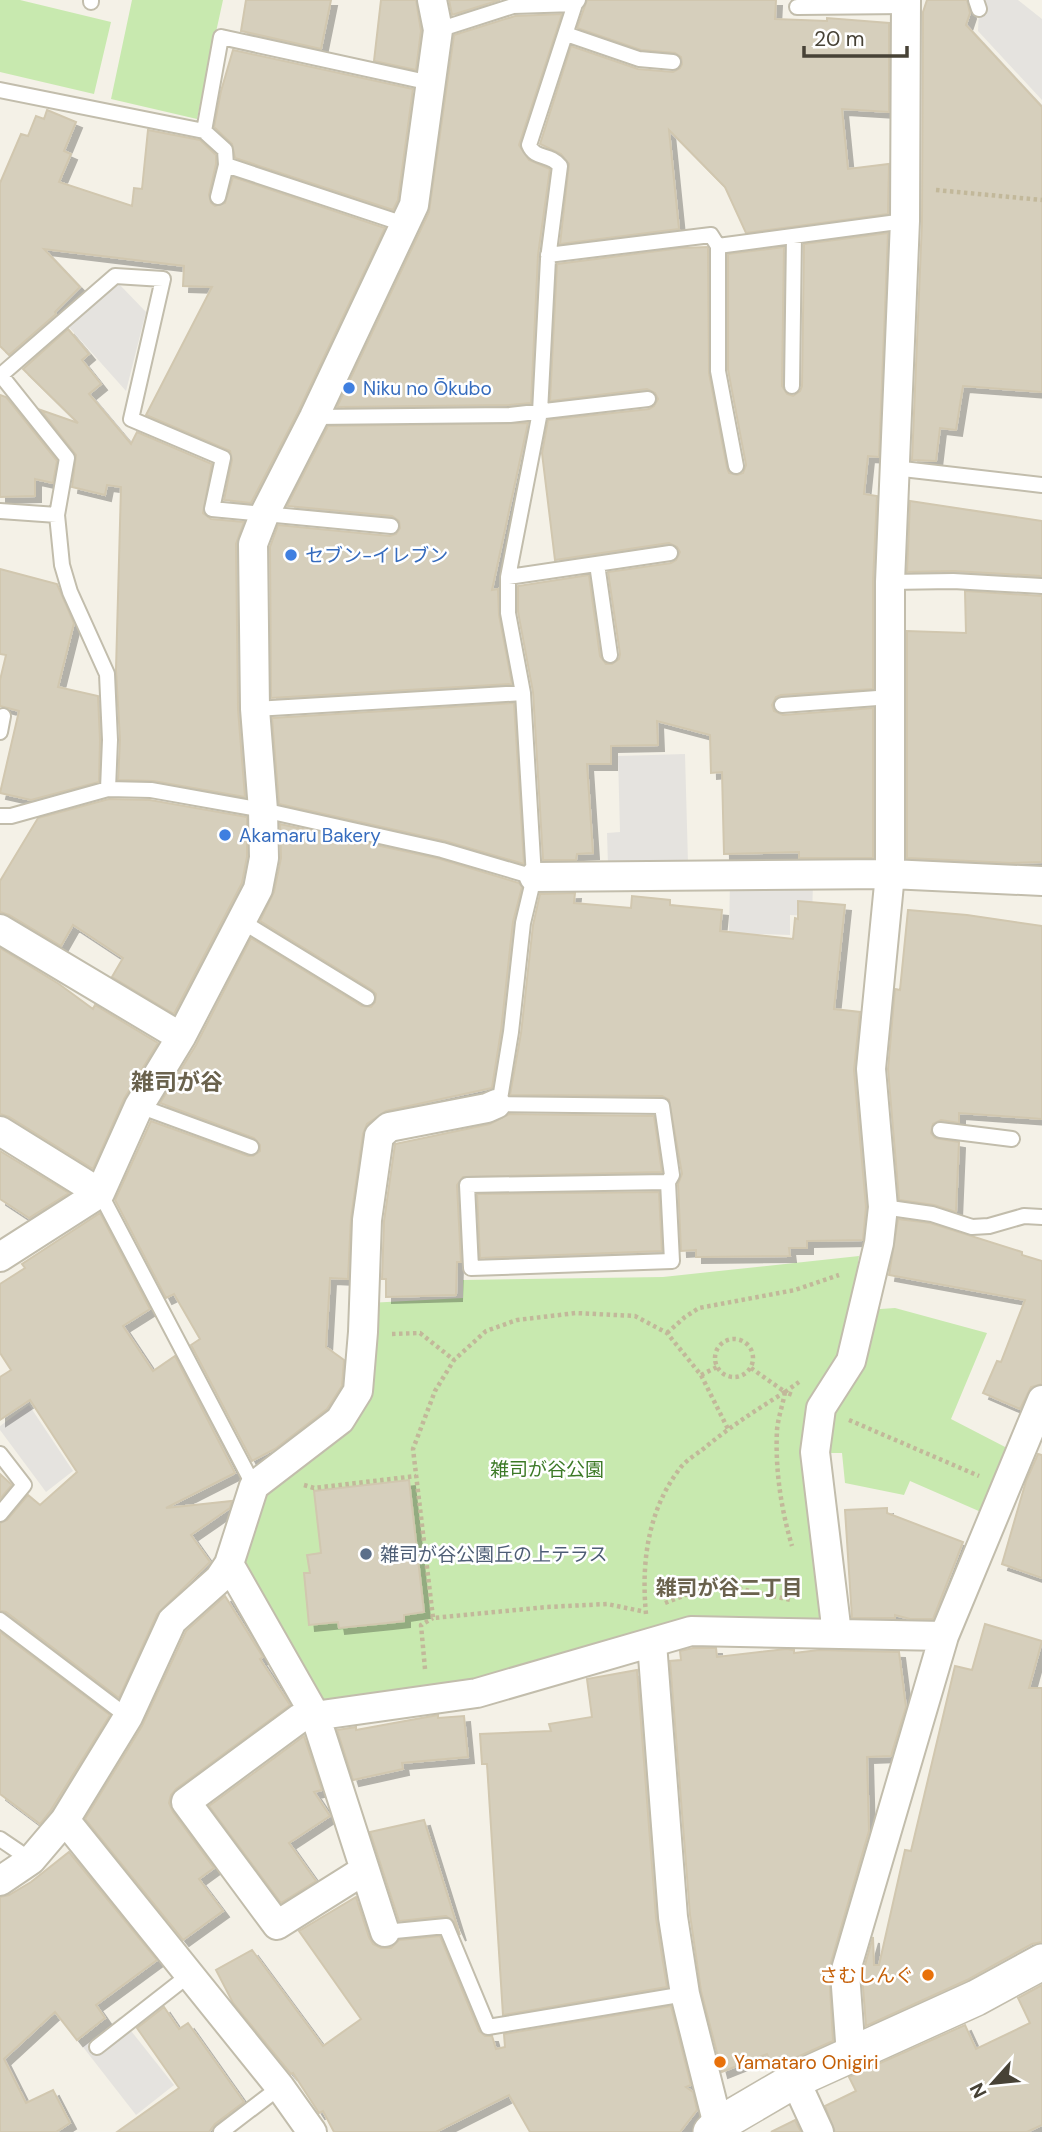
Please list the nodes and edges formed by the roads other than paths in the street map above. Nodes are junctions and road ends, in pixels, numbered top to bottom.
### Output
1 (432, 0) edge
2 (577, 2) edge
3 (906, 3) edge
4 (797, 7) dead end
5 (438, 30) junction
6 (566, 34) junction
7 (673, 62) dead end
8 (431, 83) junction
9 (0, 90) edge
10 (204, 131) junction
11 (226, 165) junction
12 (218, 197) dead end
13 (905, 221) junction
14 (404, 224) junction
15 (794, 236) junction
16 (718, 246) junction
17 (548, 255) junction
18 (1, 374) edge
19 (792, 386) dead end
20 (648, 399) dead end
21 (540, 412) junction
22 (314, 417) junction
23 (736, 466) dead end
24 (894, 468) junction
25 (1042, 485) edge
26 (0, 510) edge
27 (265, 513) junction
28 (57, 515) junction
29 (391, 526) dead end
30 (670, 553) dead end
31 (597, 564) junction
32 (508, 577) junction
33 (890, 582) junction
34 (1042, 586) edge
35 (610, 655) dead end
36 (523, 693) junction
37 (891, 697) junction
38 (782, 705) dead end
39 (256, 709) junction
40 (3, 716) dead end
41 (0, 732) edge
42 (108, 789) junction
43 (263, 810) junction
44 (5, 816) edge
45 (0, 829) edge
46 (890, 874) junction
47 (534, 877) junction
48 (1042, 881) edge
49 (243, 922) junction
50 (0, 929) edge
51 (367, 998) dead end
52 (181, 1037) junction
53 (496, 1104) junction
54 (139, 1106) junction
55 (940, 1130) dead end
56 (0, 1131) edge
57 (1012, 1139) dead end
58 (251, 1147) dead end
59 (668, 1182) junction
60 (100, 1193) junction
61 (883, 1207) junction
62 (1042, 1217) edge
63 (0, 1257) edge
64 (1042, 1400) edge
65 (0, 1454) edge
66 (254, 1486) junction
67 (0, 1514) edge
68 (229, 1564) junction
69 (0, 1619) edge
70 (837, 1634) junction
71 (944, 1636) junction
72 (652, 1643) junction
73 (315, 1715) junction
74 (128, 1717) junction
75 (65, 1820) junction
76 (0, 1839) edge
77 (31, 1860) junction
78 (363, 1871) junction
79 (0, 1881) edge
80 (385, 1932) joint
81 (1042, 1962) edge
82 (189, 1975) junction
83 (685, 1994) junction
84 (97, 2048) dead end
85 (851, 2055) junction
86 (795, 2080) junction
87 (280, 2087) junction
88 (714, 2129) edge
89 (221, 2132) edge
90 (312, 2132) edge
91 (819, 2132) edge

1 - 5 street
2 - 5 lane
2 - 6 lane
3 - 4 lane
3 - 13 street
5 - 8 street
6 - 7 lane
6 - 17 lane
8 - 10 lane
8 - 14 street
9 - 10 lane
10 - 11 lane
11 - 12 lane
11 - 14 lane
13 - 15 lane
13 - 24 street
14 - 22 street
15 - 16 lane
15 - 19 lane
16 - 17 lane
16 - 23 lane
17 - 21 lane
18 - 27 lane
18 - 28 lane
20 - 21 lane
21 - 22 lane
21 - 32 lane
22 - 27 street
24 - 25 lane
24 - 33 street
26 - 28 lane
27 - 29 lane
27 - 39 street
28 - 42 lane
30 - 31 lane
31 - 32 lane
31 - 35 lane
32 - 36 lane
33 - 34 lane
33 - 37 street
36 - 39 lane
36 - 47 lane
37 - 38 lane
37 - 46 street
39 - 43 street
40 - 41 lane
42 - 43 lane
42 - 44 lane
43 - 47 lane
43 - 49 street
44 - 45 lane
46 - 47 street
46 - 48 street
46 - 61 street
47 - 53 lane
49 - 51 lane
49 - 52 street
50 - 52 street
52 - 54 street
53 - 59 lane
53 - 66 street
54 - 58 lane
54 - 60 street
55 - 57 lane
56 - 60 street
59 - 59 lane
60 - 63 street
60 - 66 lane
61 - 62 lane
61 - 70 street
64 - 71 street
65 - 67 lane
66 - 68 street
68 - 73 street
68 - 74 street
69 - 74 lane
70 - 71 street
70 - 72 street
71 - 85 street
72 - 73 street
72 - 83 street
73 - 78 street
73 - 78 street
74 - 75 street
75 - 77 street
75 - 82 street
76 - 77 lane
77 - 79 street
78 - 80 street
80 - 83 lane
81 - 85 street
82 - 84 lane
82 - 87 street
83 - 88 street
85 - 86 street
86 - 88 street
86 - 91 street
87 - 89 lane
87 - 90 street

